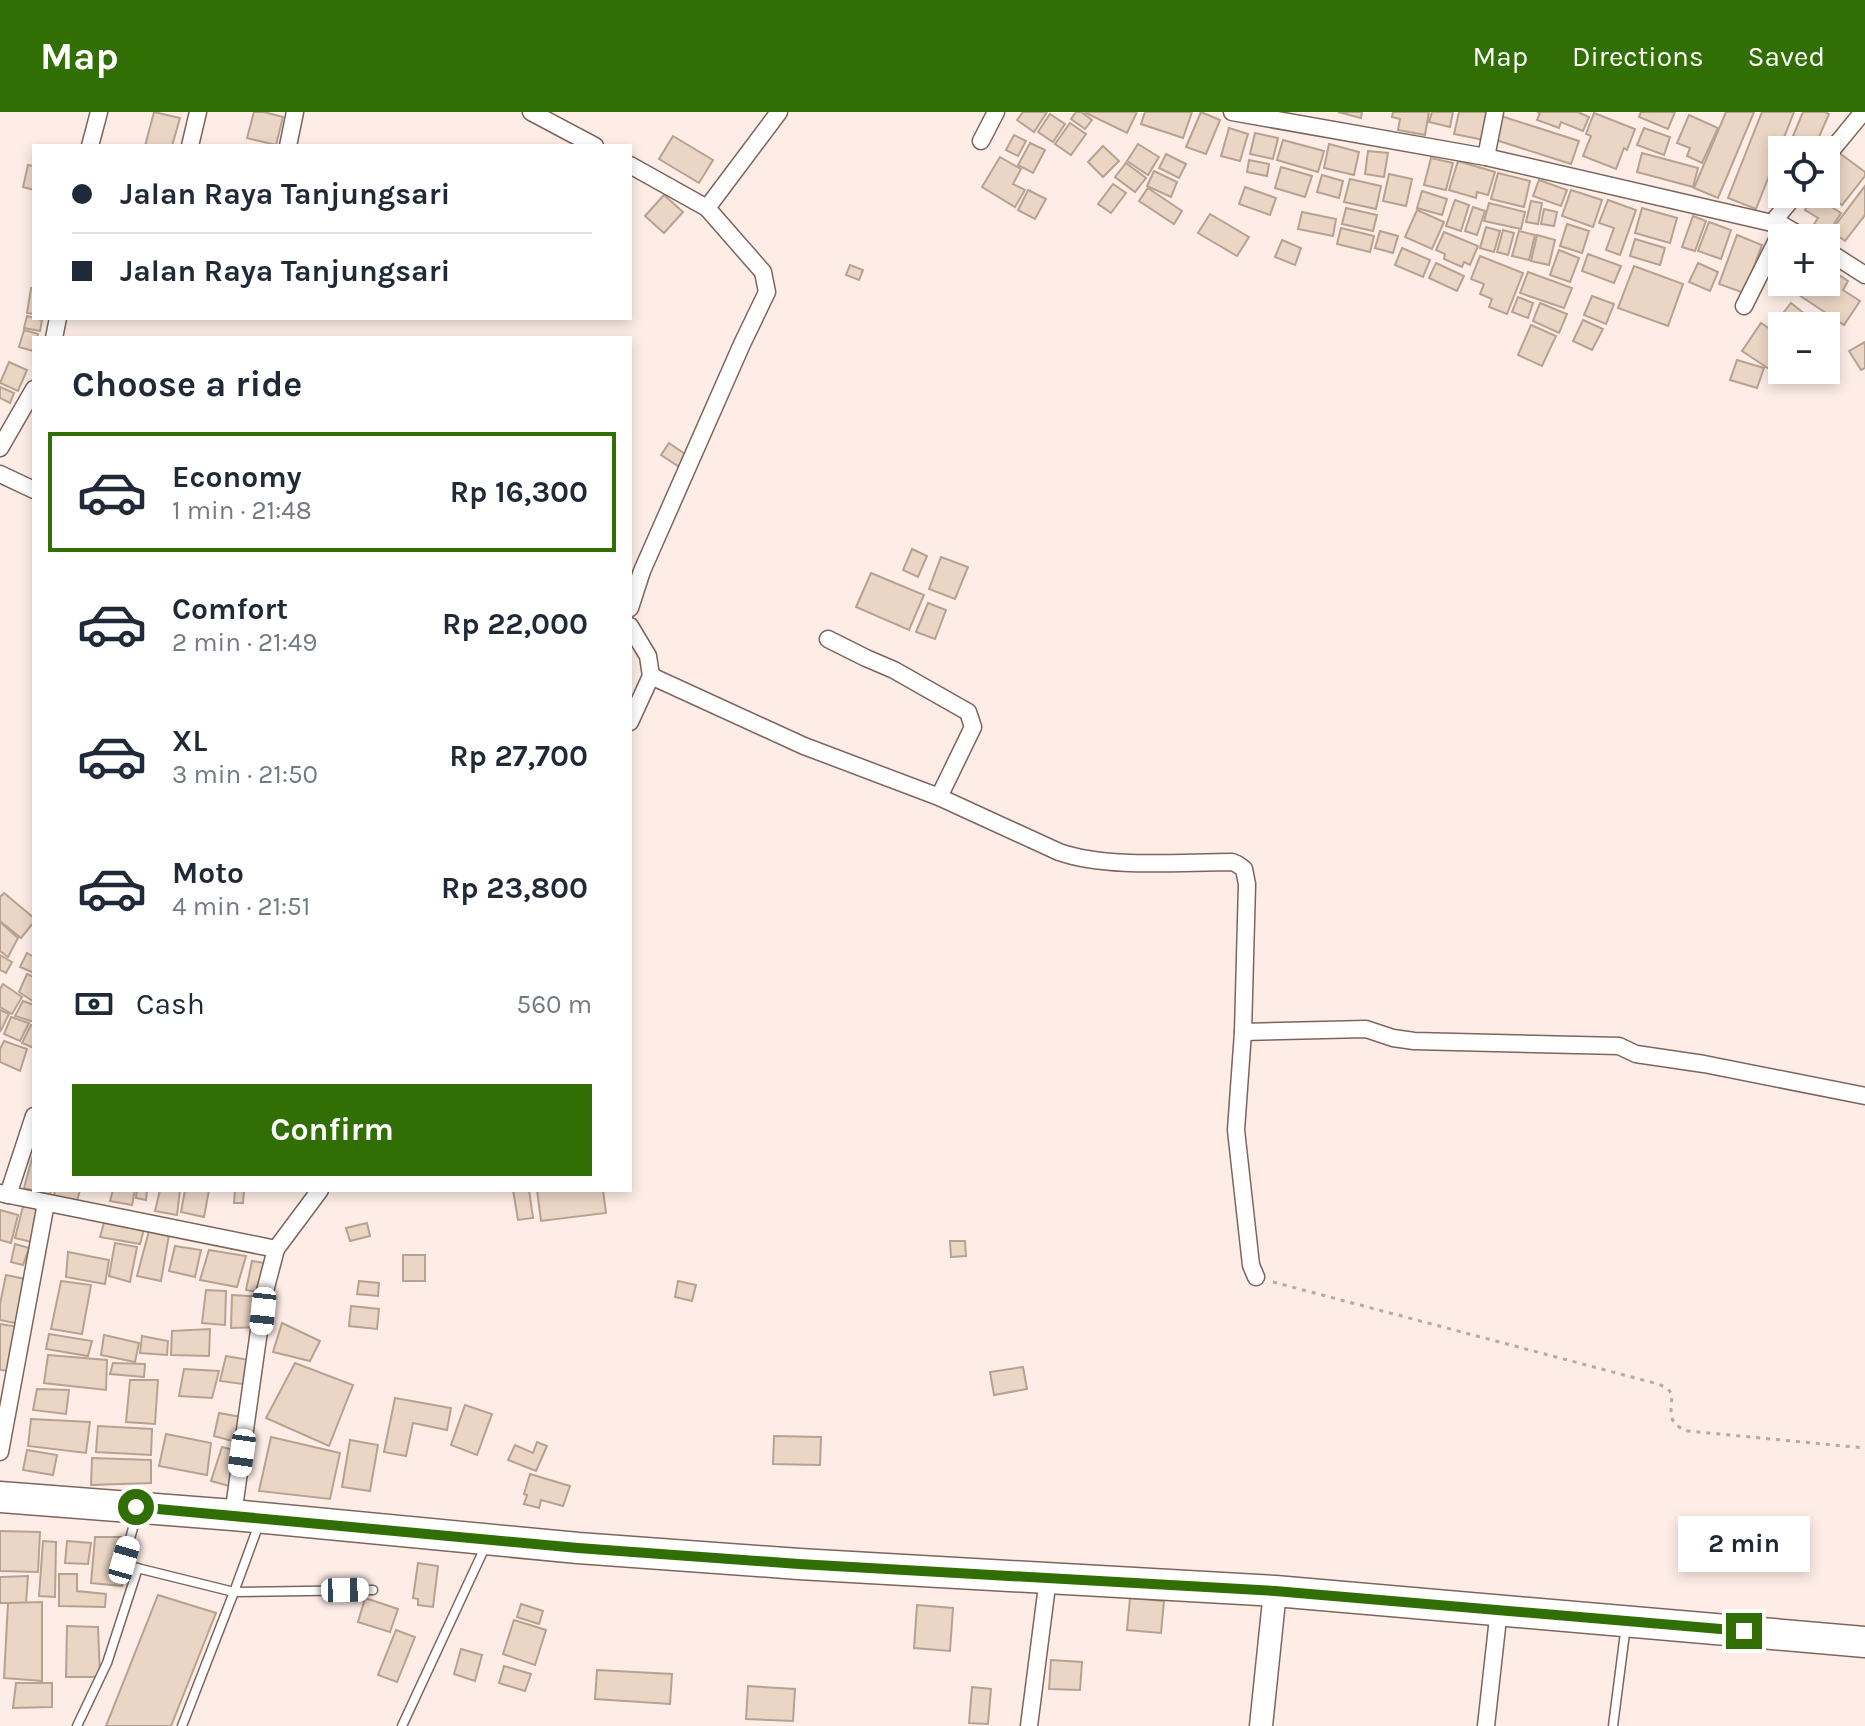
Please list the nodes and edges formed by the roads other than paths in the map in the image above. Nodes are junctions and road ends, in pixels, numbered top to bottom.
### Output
1 (99, 112) edge
2 (198, 112) edge
3 (295, 112) edge
4 (531, 112) edge
5 (779, 112) edge
6 (996, 112) edge
7 (1232, 112) edge
8 (1495, 112) edge
9 (1862, 112) edge
10 (1840, 140) edge
11 (981, 141) dead end
12 (91, 144) edge
13 (190, 144) edge
14 (288, 144) edge
15 (591, 144) edge
16 (1486, 157) junction
17 (632, 166) edge
18 (707, 208) junction
19 (1774, 224) edge
20 (1768, 249) edge
21 (1840, 259) edge
22 (1865, 275) edge
23 (1744, 306) dead end
24 (32, 392) edge
25 (0, 448) edge
26 (0, 474) edge
27 (32, 489) edge
28 (632, 602) edge
29 (632, 629) edge
30 (828, 639) dead end
31 (651, 676) junction
32 (632, 718) edge
33 (939, 797) junction
34 (1243, 1032) junction
35 (1865, 1096) edge
36 (32, 1121) edge
37 (319, 1192) edge
38 (4, 1194) edge
39 (46, 1203) junction
40 (276, 1249) junction
41 (1256, 1277) road end
42 (0, 1452) edge
43 (0, 1497) edge
44 (136, 1507) junction
45 (247, 1517) junction
46 (489, 1539) junction
47 (138, 1568) junction
48 (1048, 1578) junction
49 (373, 1590) dead end
50 (1275, 1591) junction
51 (234, 1592) junction
52 (1499, 1609) junction
53 (1627, 1621) junction
54 (1865, 1642) edge
55 (77, 1726) edge
56 (182, 1726) edge
57 (402, 1726) edge
58 (1029, 1726) edge
59 (1261, 1726) edge
60 (1486, 1726) edge
61 (1613, 1726) edge

1 - 12 street
2 - 13 street
3 - 14 street
4 - 15 street
5 - 18 street
6 - 11 street
7 - 16 street
8 - 16 street
9 - 10 street
16 - 19 street
17 - 18 street
18 - 28 street
20 - 23 street
21 - 22 street
24 - 25 street
26 - 27 street
29 - 31 street
30 - 33 street
31 - 32 street
31 - 33 street
33 - 34 street
34 - 35 street
34 - 41 street
36 - 38 street
37 - 40 street
38 - 39 street
39 - 40 street
39 - 42 street
40 - 45 street
43 - 44 highway
44 - 45 highway
44 - 47 lane
45 - 46 highway
45 - 51 lane
46 - 48 highway
46 - 57 lane
47 - 51 lane
47 - 55 lane
48 - 50 highway
48 - 58 street
49 - 51 lane
50 - 52 highway
50 - 59 street
51 - 56 lane
52 - 53 highway
52 - 60 street
53 - 54 highway
53 - 61 lane

